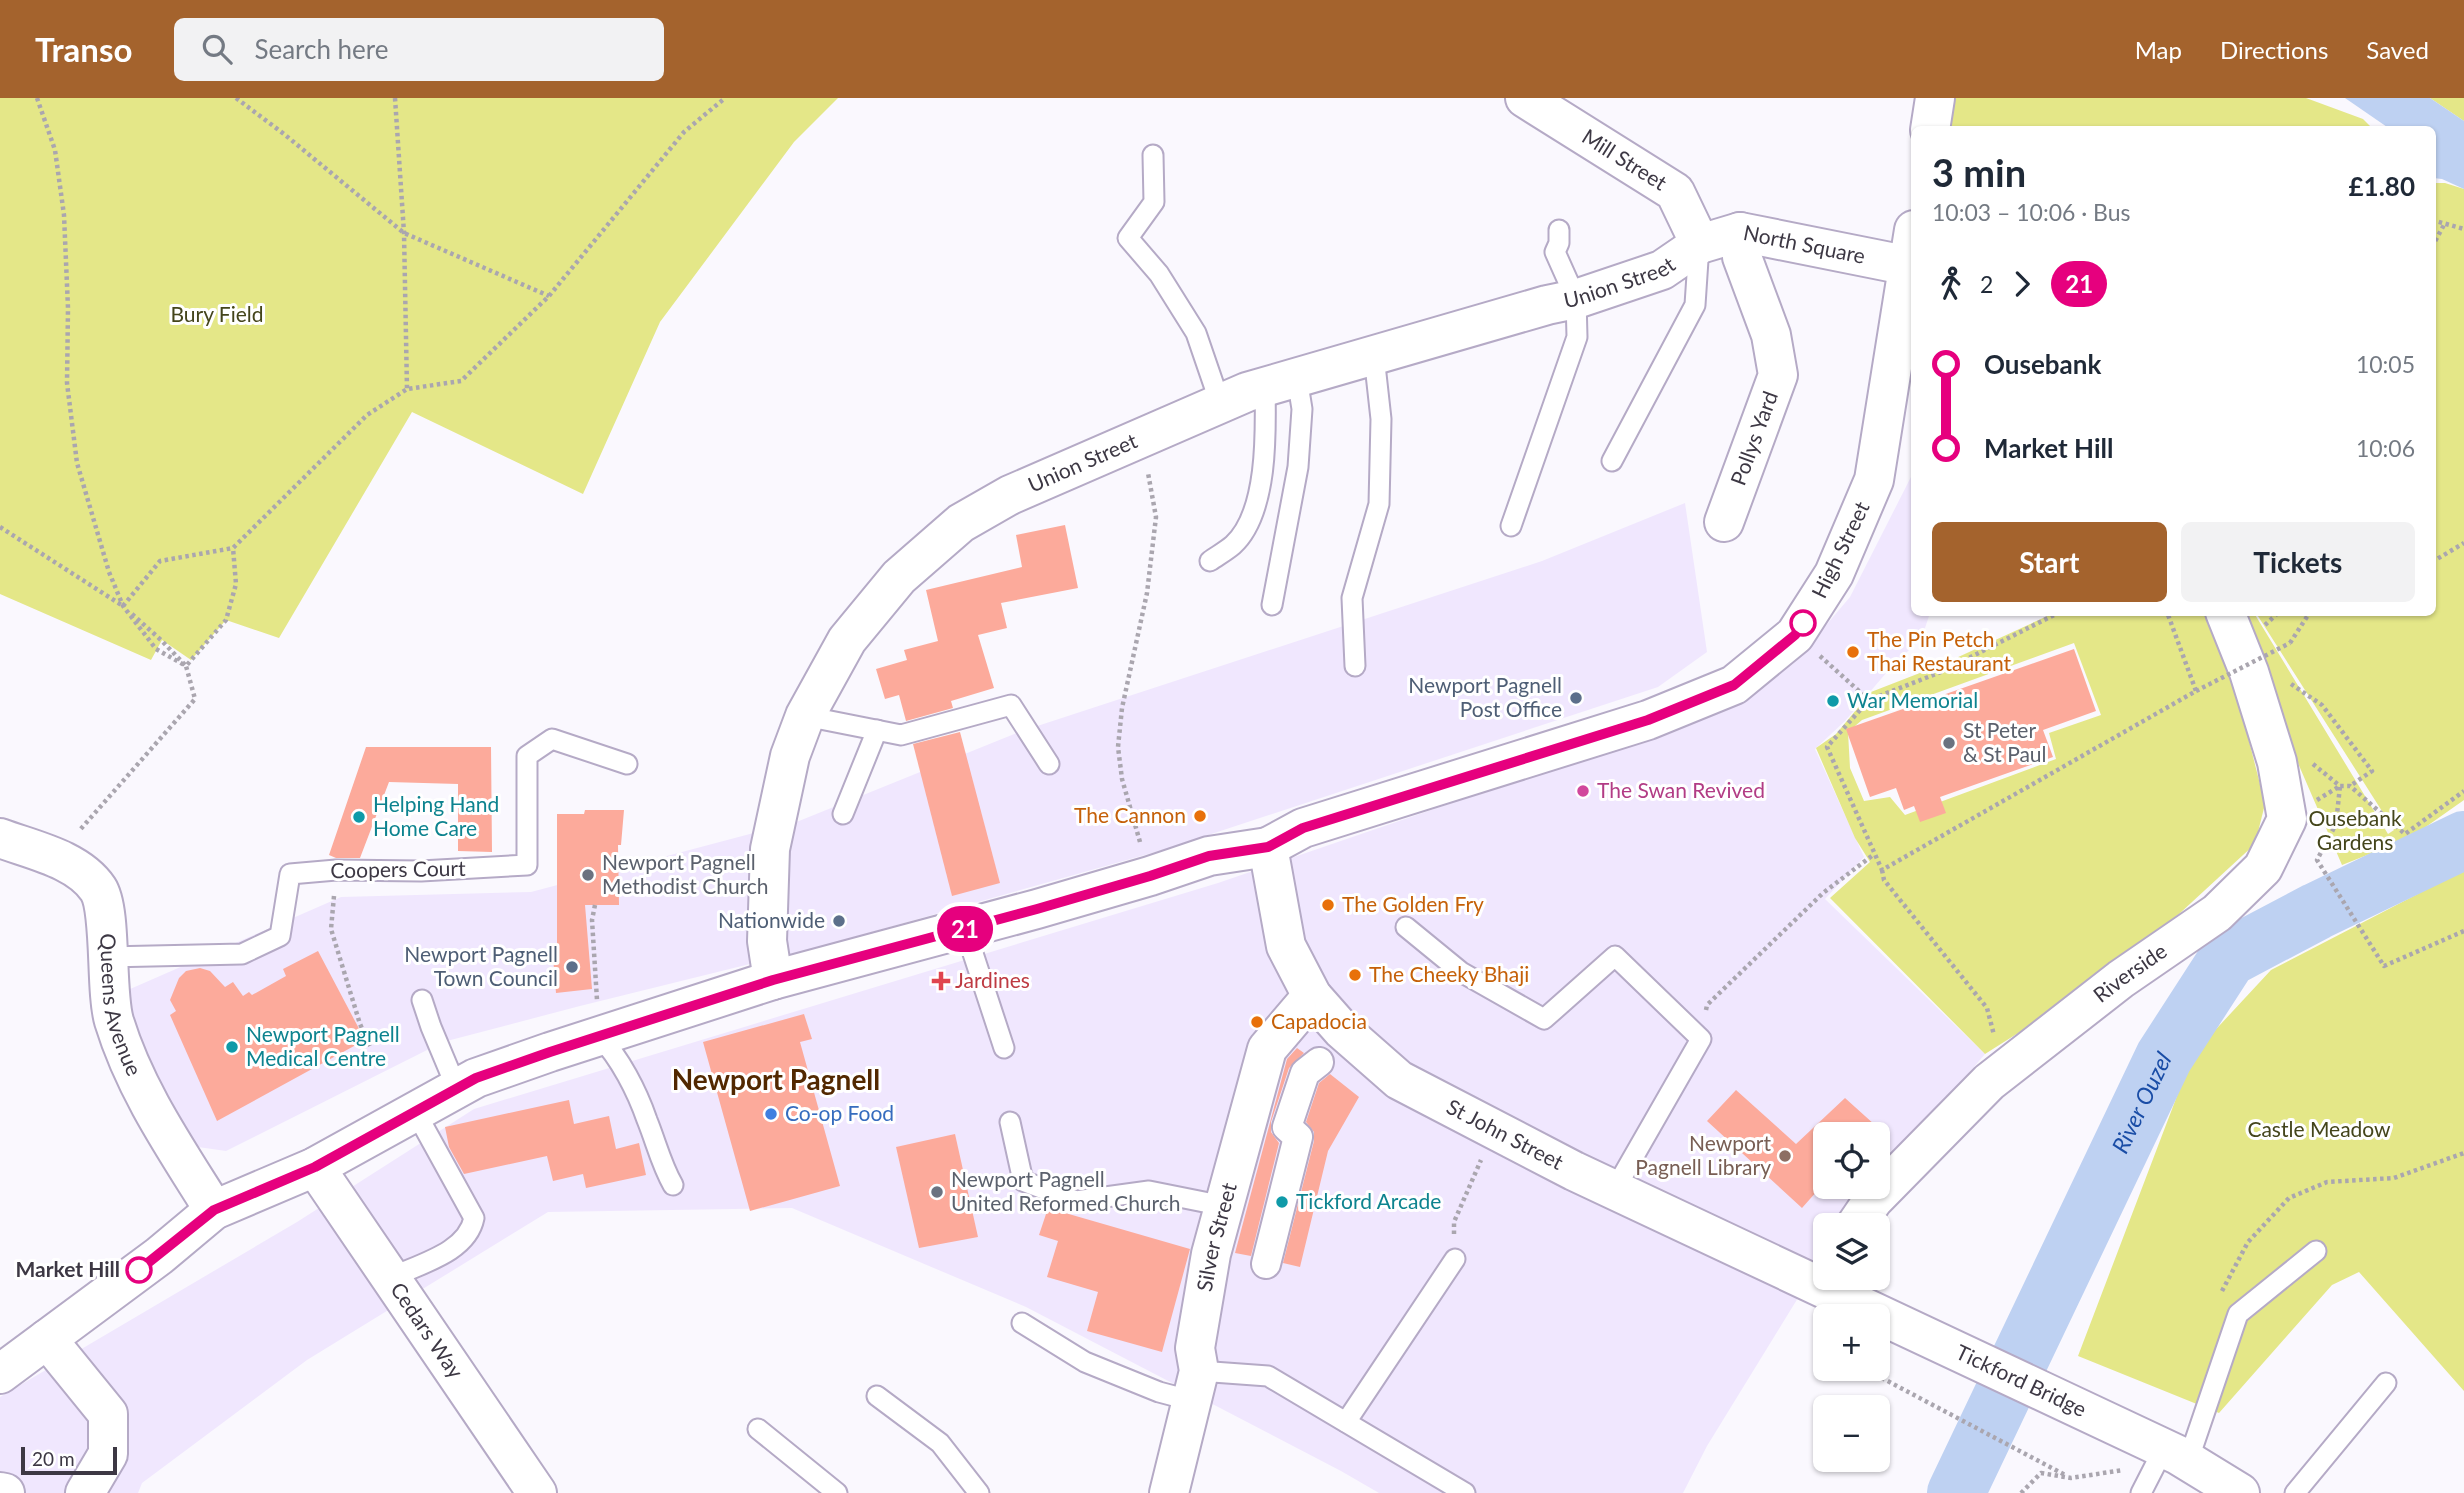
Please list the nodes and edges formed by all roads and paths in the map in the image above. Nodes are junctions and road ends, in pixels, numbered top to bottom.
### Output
1 (37, 98) edge
2 (236, 98) edge
3 (395, 98) edge
4 (725, 98) edge
5 (1525, 98) edge
6 (1934, 98) edge
7 (1930, 126) edge
8 (1153, 155) dead end
9 (2436, 221) edge
10 (2445, 223) junction
11 (2464, 229) edge
12 (1559, 230) dead end
13 (1740, 232) junction
14 (404, 233) junction
15 (2436, 240) edge
16 (1700, 244) junction
17 (1911, 248) edge
18 (1911, 262) edge
19 (549, 296) junction
20 (1562, 302) junction
21 (1374, 356) junction
22 (1281, 383) junction
23 (1902, 388) edge
24 (407, 389) junction
25 (1220, 403) junction
26 (1142, 436) junction
27 (1612, 461) dead end
28 (1724, 522) dead end
29 (1511, 526) dead end
30 (0, 527) edge
31 (2464, 543) edge
32 (233, 548) junction
33 (2436, 560) edge
34 (1210, 561) dead end
35 (1272, 605) dead end
36 (123, 606) junction
37 (2052, 616) edge
38 (2168, 616) edge
39 (2228, 616) edge
40 (2274, 616) edge
41 (2307, 616) edge
42 (2262, 627) dead end
43 (1795, 635) junction
44 (2264, 664) junction
45 (186, 666) junction
46 (1355, 666) dead end
47 (2196, 691) junction
48 (1869, 699) junction
49 (805, 716) junction
50 (877, 730) junction
51 (627, 764) dead end
52 (1049, 764) dead end
53 (2340, 786) dead end
54 (2350, 786) junction
55 (2464, 790) edge
56 (843, 814) dead end
57 (0, 838) edge
58 (1268, 847) junction
59 (1874, 855) junction
60 (55, 858) junction
61 (2318, 860) dead end
62 (336, 870) junction
63 (1882, 870) junction
64 (1150, 876) junction
65 (595, 905) dead end
66 (1406, 927) dead end
67 (965, 929) junction
68 (2464, 931) edge
69 (107, 957) junction
70 (773, 980) junction
71 (1312, 996) junction
72 (422, 1000) dead end
73 (599, 1035) junction
74 (1701, 1039) junction
75 (370, 1046) dead end
76 (1004, 1048) dead end
77 (1319, 1062) dead end
78 (1989, 1082) junction
79 (457, 1088) junction
80 (415, 1111) junction
81 (1010, 1122) dead end
82 (1495, 1129) junction
83 (315, 1167) junction
84 (673, 1185) dead end
85 (1615, 1189) junction
86 (1224, 1206) junction
87 (214, 1210) junction
88 (1865, 1213) edge
89 (2316, 1251) dead end
90 (1455, 1259) joint
91 (1266, 1264) dead end
92 (1813, 1277) edge
93 (390, 1278) junction
94 (1836, 1290) edge
95 (1857, 1304) edge
96 (1890, 1321) edge
97 (1022, 1323) dead end
98 (47, 1339) junction
99 (2, 1371) edge
100 (1888, 1381) edge
101 (2386, 1383) dead end
102 (1196, 1386) junction
103 (877, 1396) dead end
104 (1346, 1422) junction
105 (758, 1429) dead end
106 (2177, 1455) junction
107 (0, 1492) edge
108 (5, 1493) edge
109 (85, 1493) edge
110 (537, 1493) edge
111 (837, 1493) edge
112 (979, 1493) edge
113 (1169, 1493) edge
114 (1465, 1493) edge
115 (2021, 1493) edge
116 (2141, 1493) edge
117 (2240, 1493) edge
118 (2295, 1493) edge

1 - 36 path
2 - 14 path
3 - 14 path
4 - 19 path
5 - 16 street, Mill Street
6 - 7 street
8 - 25 lane
9 - 10 path
10 - 11 path
10 - 15 path
12 - 20 lane
13 - 16 street, North Square
13 - 17 street, North Square
13 - 28 street, Pollys Yard
14 - 19 path
14 - 24 path
16 - 20 street, Union Street
16 - 27 lane
18 - 23 street, High Street
19 - 24 path
20 - 21 street, Union Street
20 - 29 lane
21 - 22 street, Union Street
21 - 46 lane
22 - 25 street, Union Street
22 - 34 lane
22 - 35 lane
23 - 43 street, High Street
24 - 32 path
25 - 26 street, Union Street
26 - 49 street, Union Street
26 - 64 path
30 - 36 path
31 - 33 path
32 - 36 path
32 - 45 path
36 - 45 path
36 - 45 path
37 - 48 path
38 - 47 path
39 - 44 street, Riverside
40 - 42 path
41 - 47 path, bridge
43 - 48 path
43 - 58 street, High Street
44 - 54 path
44 - 78 street, Riverside
45 - 60 path
47 - 63 path
48 - 59 path
49 - 50 lane
49 - 70 street, Union Street
50 - 52 lane
50 - 56 lane
51 - 62 lane, Coopers Court
53 - 54 path
54 - 55 path
57 - 60 street, Queens Avenue
58 - 64 street, High Street
58 - 71 street, St John Street
59 - 63 path
59 - 74 path
60 - 69 street, Queens Avenue
61 - 68 path
62 - 69 lane, Coopers Court
62 - 75 path
63 - 78 path
64 - 67 street, High Street
65 - 73 path
66 - 74 lane
67 - 70 street, High Street
67 - 76 lane
69 - 87 street, Queens Avenue
70 - 73 street, High Street
71 - 82 street, St John Street
71 - 86 street, Silver Street
72 - 79 lane
73 - 79 street, High Street
73 - 84 lane
74 - 85 lane
77 - 91 street
78 - 88 street, Riverside
79 - 80 street, High Street
80 - 83 street, High Street
80 - 93 lane
81 - 86 lane
82 - 85 street, St John Street
82 - 90 path
83 - 87 street, High Street
83 - 93 street, Cedars Way
85 - 92 street, St John Street
86 - 102 street, Silver Street
87 - 98 street, High Street
89 - 106 lane
90 - 104 lane
93 - 110 street, Cedars Way
94 - 95 street, St John Street
96 - 106 street, Tickford Bridge
97 - 102 lane
98 - 99 street, High Street
98 - 109 street
100 - 115 path
101 - 118 lane
102 - 104 lane
102 - 113 street, Silver Street
103 - 112 lane
104 - 114 lane
105 - 111 lane
106 - 116 lane
106 - 117 street, Tickford Bridge
107 - 108 street

